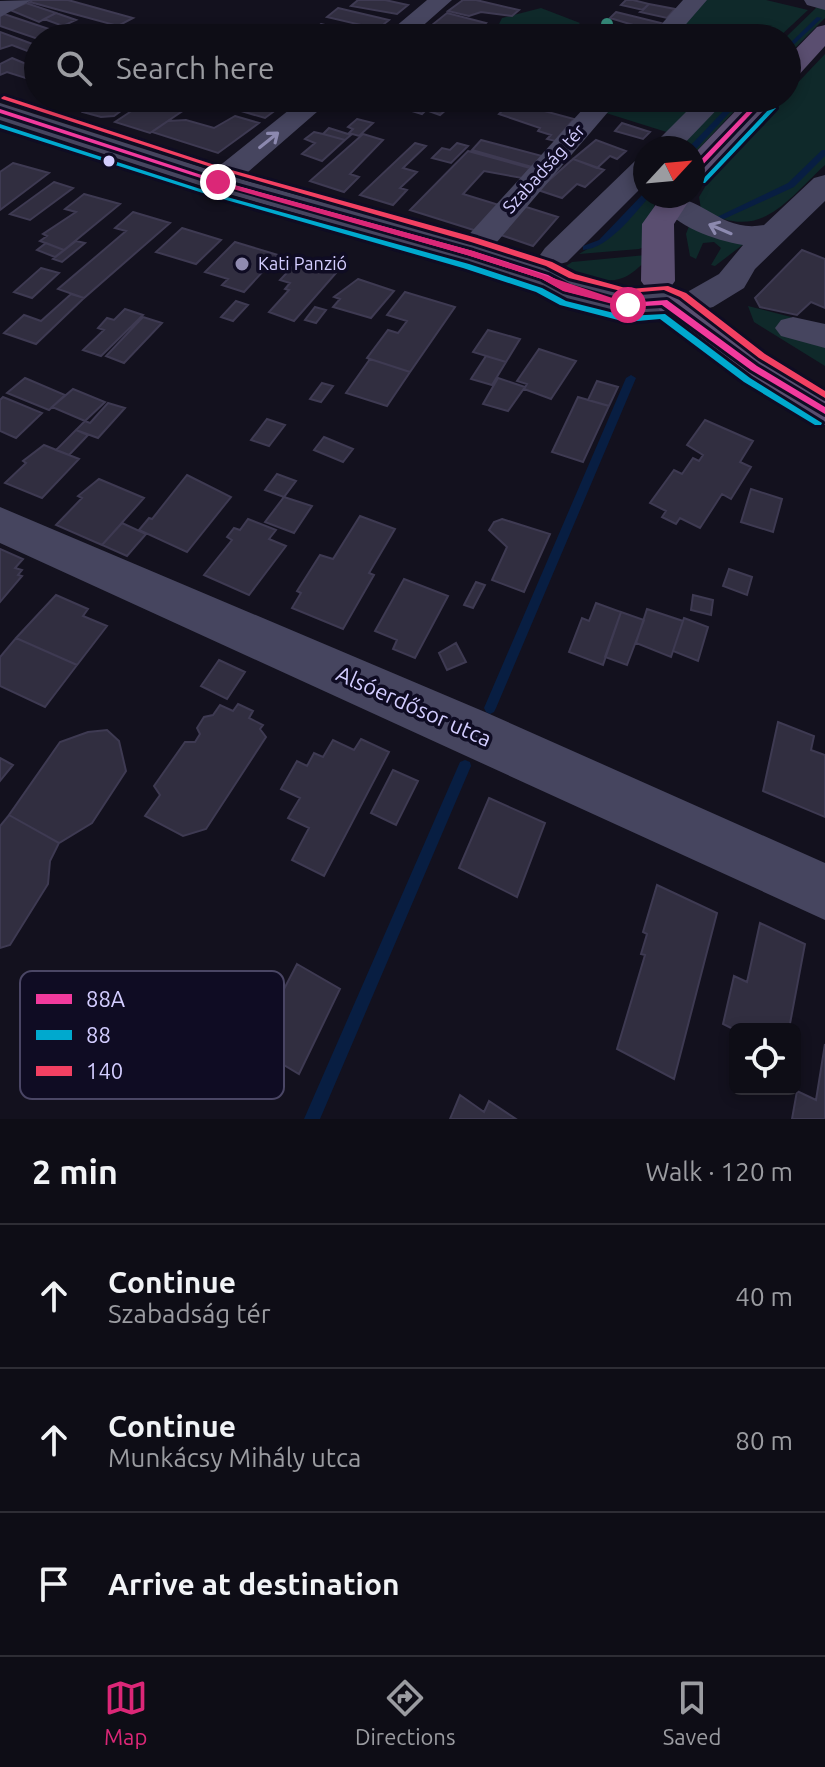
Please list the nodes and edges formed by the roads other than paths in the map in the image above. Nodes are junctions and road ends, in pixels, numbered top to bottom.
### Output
1 (21, 0) edge
2 (441, 0) edge
3 (696, 0) edge
4 (815, 0) edge
5 (825, 3) edge
6 (0, 10) edge
7 (411, 24) edge
8 (674, 24) edge
9 (825, 32) edge
10 (801, 58) edge
11 (0, 111) edge
12 (303, 112) edge
13 (595, 112) edge
14 (701, 112) edge
15 (750, 112) edge
16 (676, 136) edge
17 (705, 159) edge
18 (633, 180) edge
19 (218, 182) junction
20 (825, 184) edge
21 (675, 208) edge
22 (684, 208) edge
23 (772, 233) junction
24 (470, 253) junction
25 (551, 266) junction
26 (676, 291) junction
27 (825, 394) edge
28 (825, 411) edge
29 (0, 524) edge
30 (825, 892) edge

1 - 6 street
2 - 7 street
3 - 8 street
4 - 5 street
9 - 10 main road
11 - 19 street
19 -> 12 street
13 - 24 street, Szabadság tér
14 - 16 street
15 - 17 main road
18 - 25 street
19 - 24 street
20 - 23 street
21 - 26 main road
23 -> 22 street
23 - 26 street
24 - 25 street
25 - 26 street
26 - 27 main road
26 - 28 main road
29 - 30 street, Alsóerdősor utca

